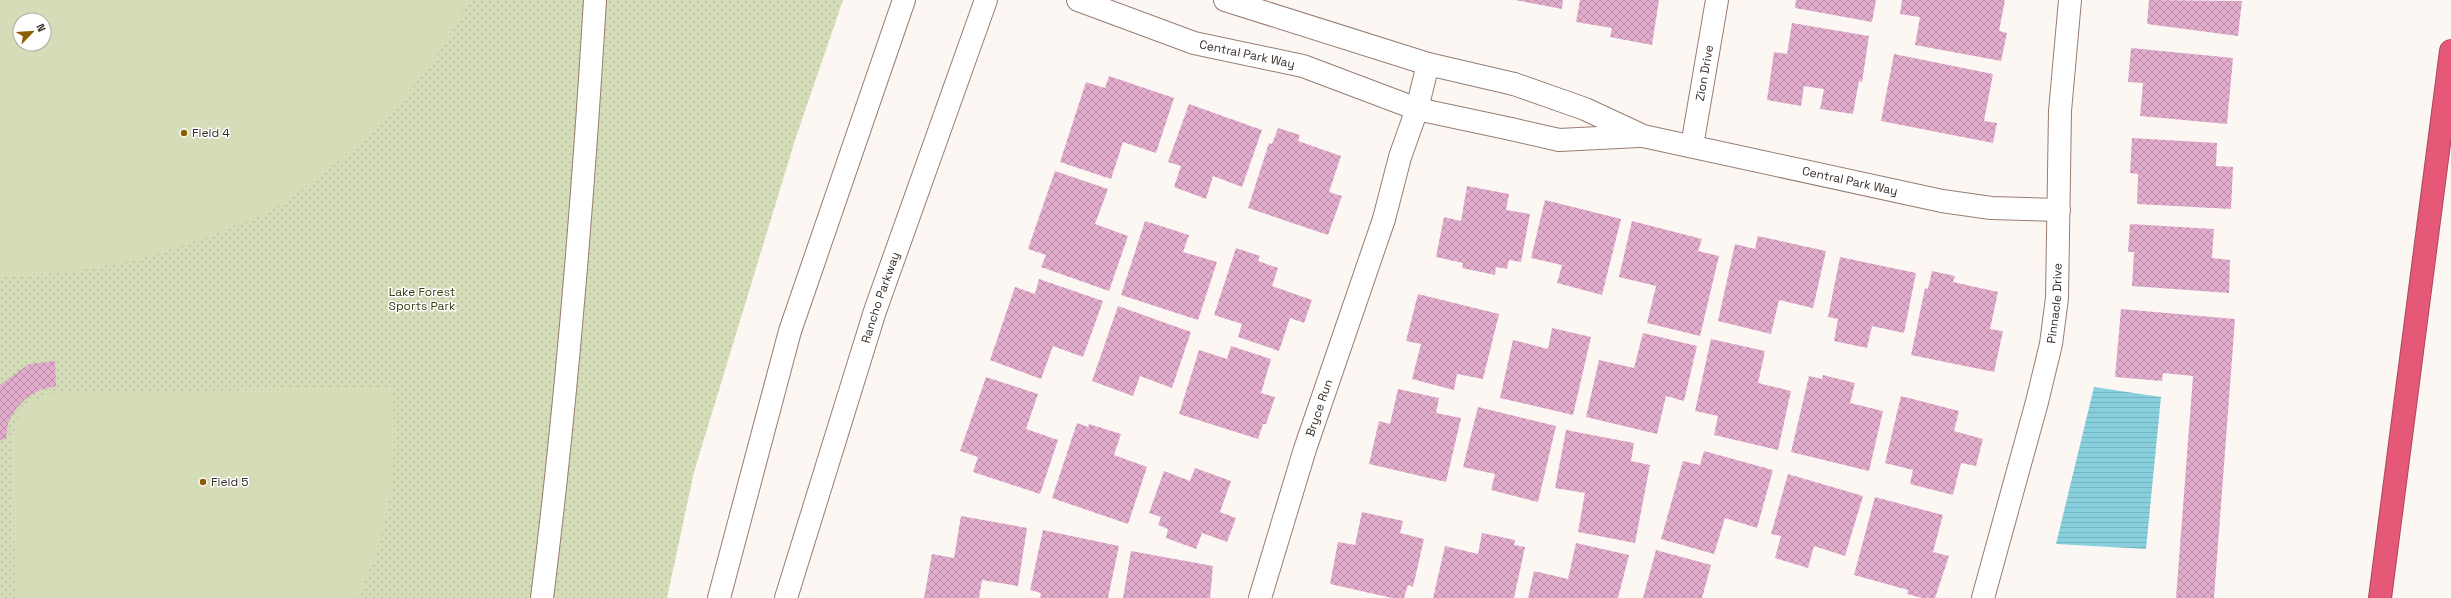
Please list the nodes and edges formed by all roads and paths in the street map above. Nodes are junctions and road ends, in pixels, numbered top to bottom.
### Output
1 (595, 0) edge
2 (904, 0) edge
3 (986, 0) edge
4 (1078, 0) edge
5 (1225, 0) edge
6 (1717, 0) edge
7 (2070, 0) edge
8 (2451, 51) edge
9 (1428, 64) junction
10 (1417, 109) junction
11 (1643, 136) junction
12 (1692, 146) junction
13 (2059, 210) junction
14 (542, 598) edge
15 (719, 598) edge
16 (786, 598) edge
17 (1260, 598) edge
18 (1983, 598) edge
19 (2380, 598) edge

1 - 14 street
2 - 15 street
3 - 16 street, Rancho Parkway
4 - 10 street, Central Park Way
5 - 9 street, Central Park Way
6 - 12 street, Zion Drive
7 - 13 street, Pinnacle Drive
8 - 19 highway
9 - 10 street
9 - 11 street, Central Park Way
10 - 11 street, Central Park Way
10 - 17 street, Bryce Run
11 - 12 street, Central Park Way
12 - 13 street, Central Park Way
13 - 18 street, Pinnacle Drive

